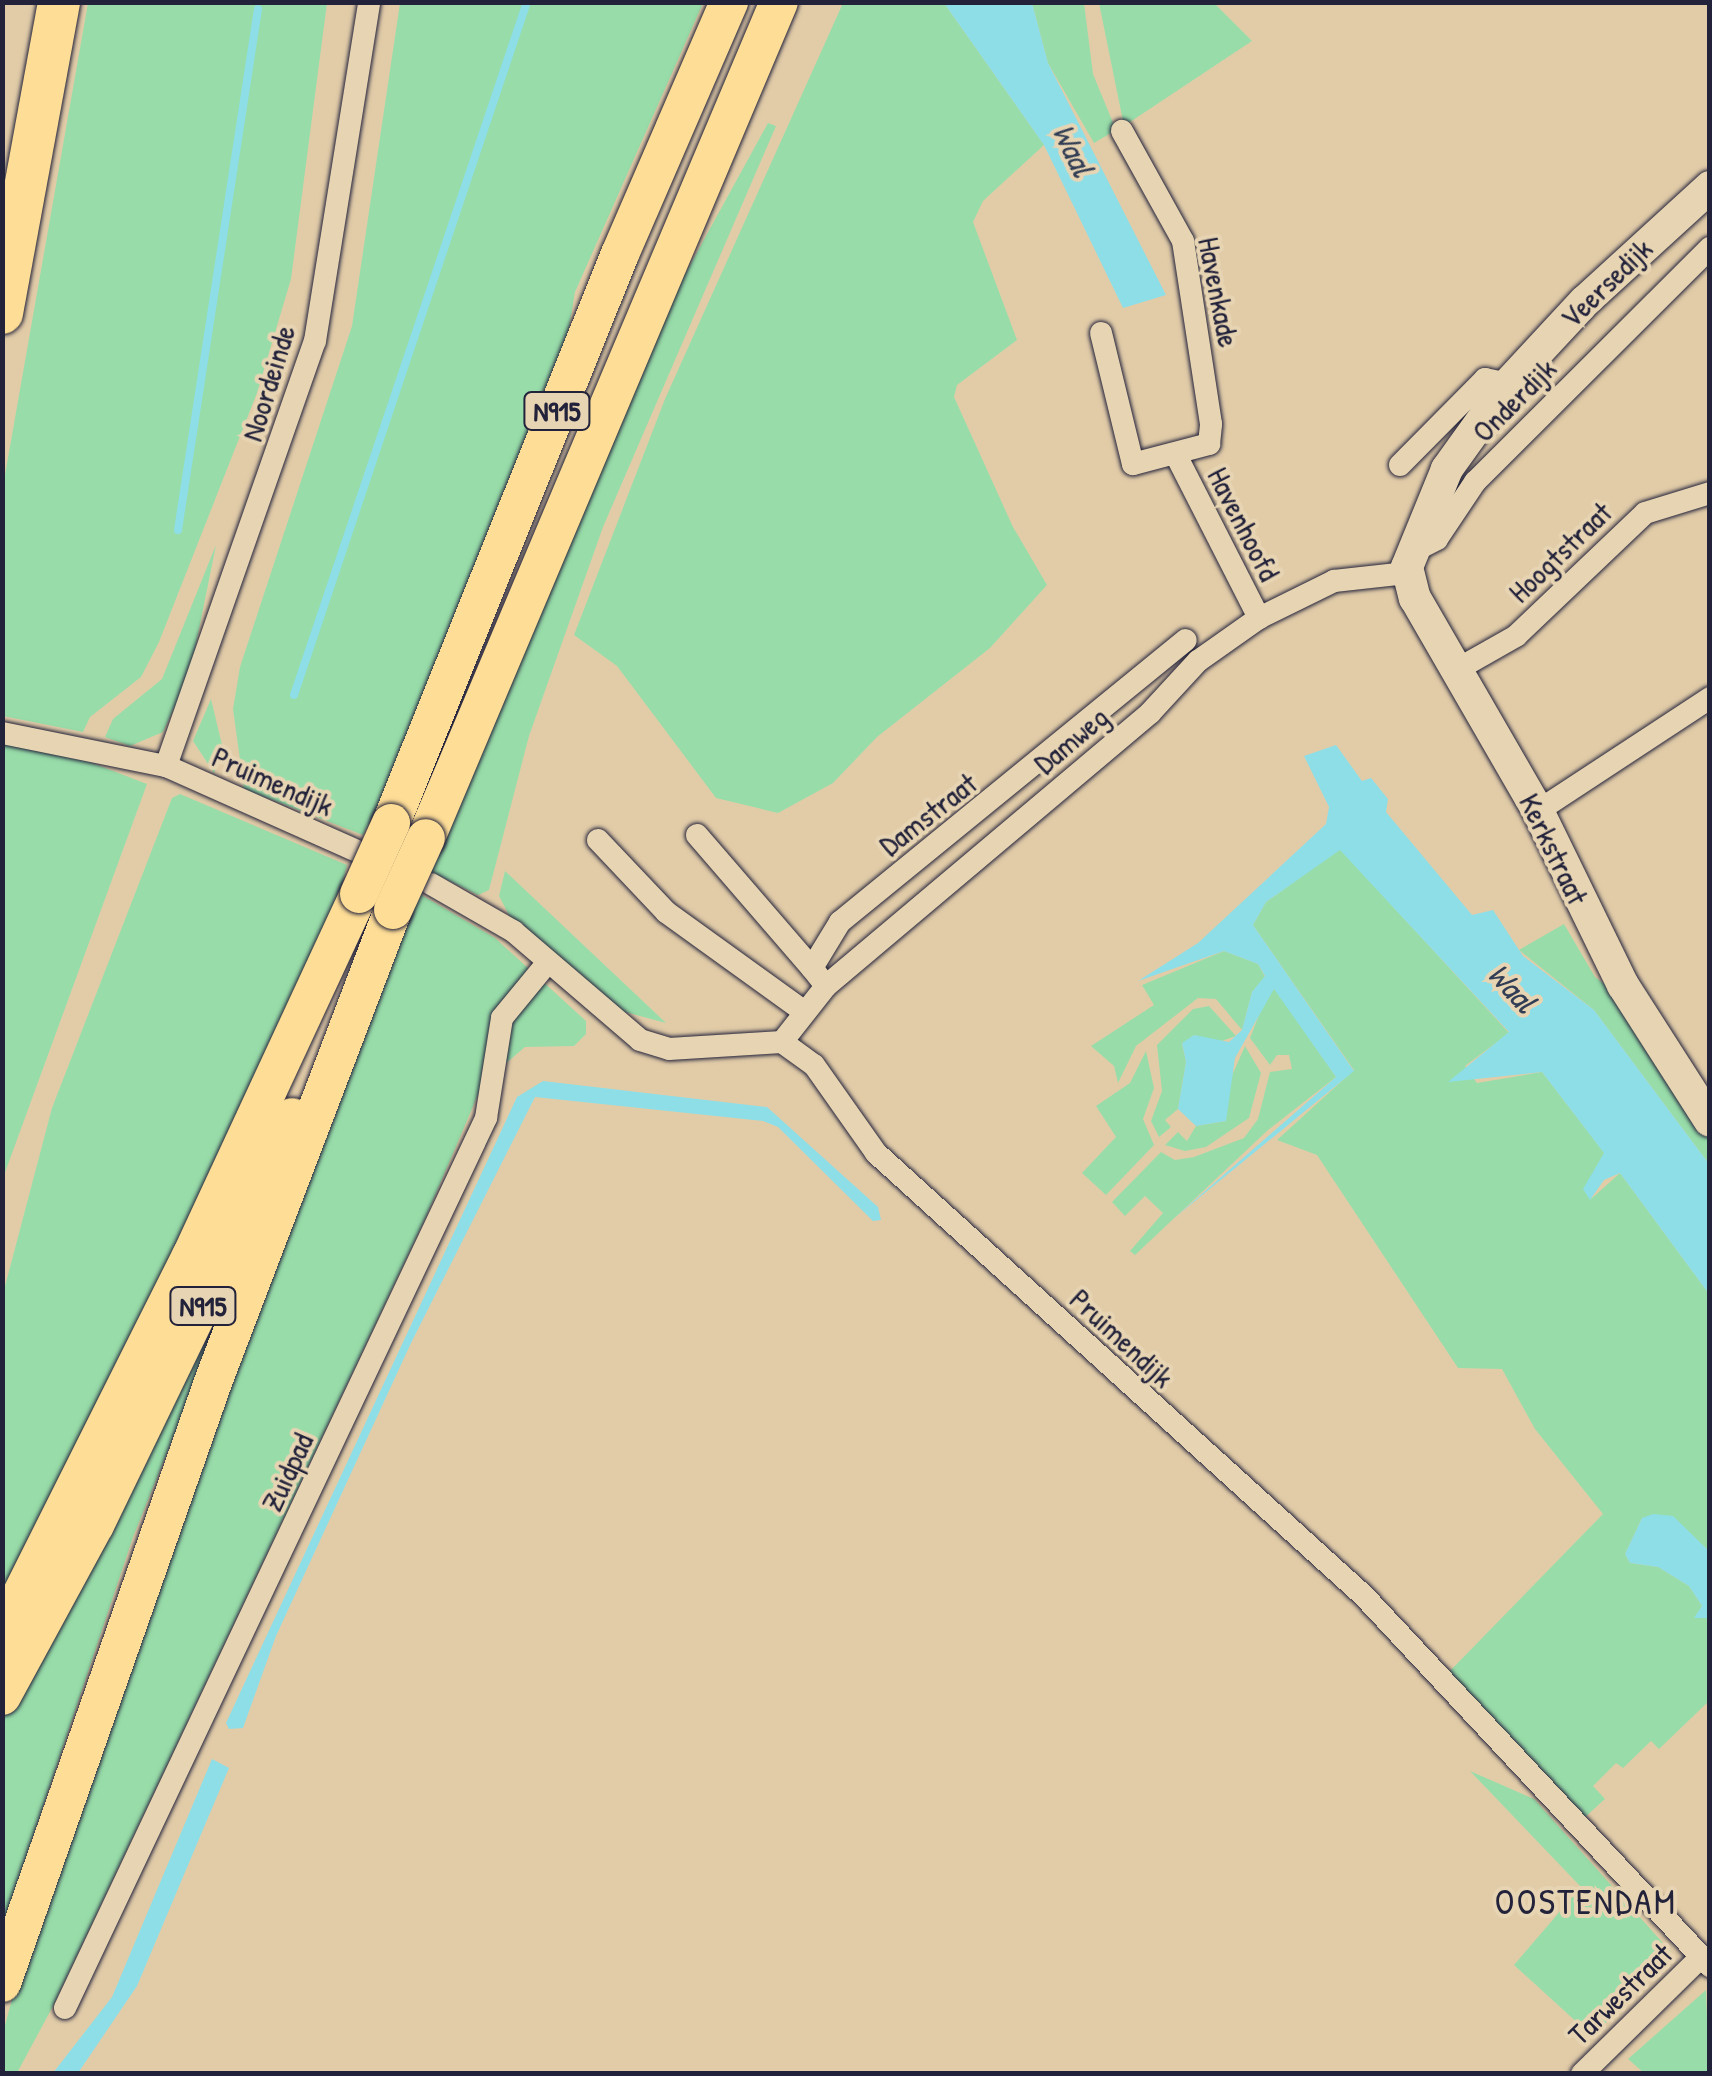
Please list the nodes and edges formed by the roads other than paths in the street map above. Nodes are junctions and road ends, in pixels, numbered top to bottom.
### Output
1 (59, 2) edge
2 (369, 2) edge
3 (729, 2) edge
4 (779, 2) edge
5 (1122, 130) dead end
6 (1710, 188) edge
7 (1710, 248) edge
8 (2, 313) edge
9 (1101, 333) dead end
10 (1508, 384) junction
11 (1177, 457) junction
12 (1400, 465) dead end
13 (1710, 493) edge
14 (1408, 563) junction
15 (1260, 618) junction
16 (1186, 640) dead end
17 (1458, 669) junction
18 (1710, 698) edge
19 (2, 733) edge
20 (166, 766) junction
21 (1538, 811) junction
22 (697, 835) dead end
23 (598, 840) dead end
24 (356, 850) dead end
25 (431, 884) dead end
26 (393, 910) junction
27 (548, 962) junction
28 (819, 977) junction
29 (802, 1010) junction
30 (782, 1042) junction
31 (1710, 1121) edge
32 (2, 1633) edge
33 (2, 1696) edge
34 (1705, 1962) edge
35 (2, 1983) edge
36 (65, 2008) dead end
37 (1582, 2074) edge

1 - 8 highway
2 - 20 street, Noordeinde
3 - 32 main road, N915, bridge
4 - 26 main road, N915, bridge
5 - 11 street, Havenkade
6 - 10 main road, Veersedijk
7 - 14 street, Onderdijk
9 - 11 street, Havenhoofd
10 - 12 street
10 - 14 main road, Veersedijk
11 - 15 street, Havenhoofd
13 - 17 street, Hoogtstraat
14 - 15 street, Damweg
14 - 17 main road, Kerkstraat
15 - 28 street, Damweg
16 - 28 street, Damstraat
17 - 21 main road, Kerkstraat
18 - 21 street
19 - 20 street, Pruimendijk
20 - 24 street, Pruimendijk
21 - 31 main road, Kerkstraat
22 - 28 street
23 - 29 street
25 - 27 street
26 - 33 main road, N915
26 - 35 main road, N915
27 - 30 street
27 - 36 street, Zuidpad
28 - 29 street, Damweg
29 - 30 street, Damweg
30 - 34 street, Pruimendijk
34 - 37 street, Tarwestraat

